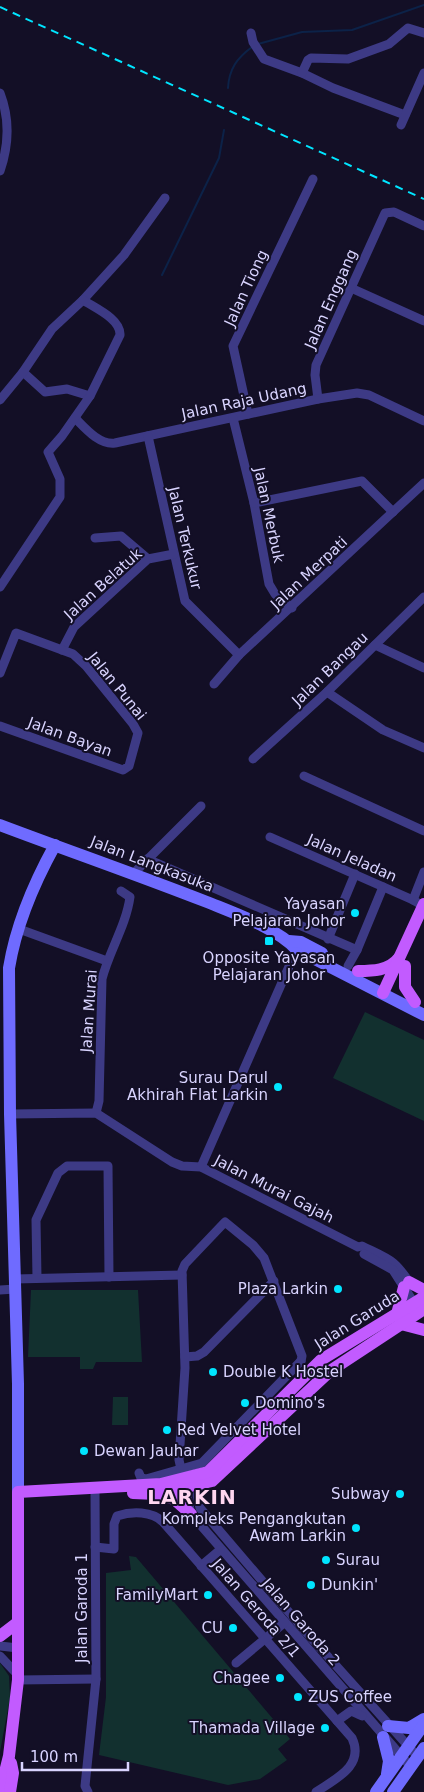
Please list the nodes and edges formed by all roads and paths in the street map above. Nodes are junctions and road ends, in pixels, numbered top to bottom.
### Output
1 (251, 33) dead end
2 (424, 33) edge
3 (424, 73) edge
4 (302, 74) junction
5 (0, 93) edge
6 (405, 115) junction
7 (401, 125) dead end
8 (0, 171) edge
9 (313, 179) dead end
10 (166, 198) dead end
11 (424, 226) edge
12 (351, 288) junction
13 (83, 300) junction
14 (424, 321) edge
15 (23, 372) junction
16 (4, 389) edge
17 (90, 396) junction
18 (318, 399) junction
19 (0, 400) edge
20 (248, 414) junction
21 (74, 418) junction
22 (233, 418) junction
23 (424, 421) edge
24 (148, 436) junction
25 (424, 483) edge
26 (254, 504) junction
27 (393, 512) junction
28 (95, 538) dead end
29 (174, 554) junction
30 (148, 559) junction
31 (0, 587) edge
32 (424, 597) edge
33 (292, 608) junction
34 (375, 645) junction
35 (62, 650) junction
36 (239, 655) junction
37 (424, 668) edge
38 (0, 673) edge
39 (214, 684) dead end
40 (327, 692) junction
41 (0, 726) edge
42 (137, 738) joint
43 (424, 748) edge
44 (253, 759) dead end
45 (304, 776) dead end
46 (201, 806) dead end
47 (0, 825) edge
48 (424, 831) edge
49 (270, 837) dead end
50 (50, 843) junction
51 (147, 859) junction
52 (424, 872) edge
53 (134, 873) junction
54 (355, 874) junction
55 (383, 887) junction
56 (121, 891) dead end
57 (420, 903) edge
58 (424, 923) edge
59 (19, 929) junction
60 (328, 939) junction
61 (295, 944) junction
62 (357, 950) junction
63 (404, 960) junction
64 (106, 961) junction
65 (353, 968) junction
66 (388, 991) junction
67 (420, 1005) edge
68 (5, 1011) edge
69 (424, 1015) edge
70 (96, 1113) junction
71 (10, 1114) junction
72 (201, 1167) junction
73 (182, 1275) junction
74 (109, 1277) junction
75 (37, 1278) junction
76 (274, 1281) junction
77 (15, 1284) junction
78 (406, 1285) junction
79 (0, 1290) edge
80 (422, 1303) edge
81 (399, 1318) junction
82 (424, 1330) edge
83 (185, 1357) junction
84 (301, 1361) junction
85 (309, 1372) junction
86 (139, 1474) dead end
87 (182, 1479) junction
88 (203, 1484) junction
89 (94, 1489) junction
90 (111, 1489) junction
91 (18, 1492) junction
92 (157, 1494) junction
93 (190, 1514) junction
94 (95, 1547) junction
95 (220, 1550) junction
96 (201, 1566) junction
97 (17, 1623) junction
98 (284, 1623) junction
99 (0, 1636) edge
100 (264, 1640) junction
101 (0, 1646) edge
102 (18, 1648) junction
103 (0, 1656) edge
104 (236, 1663) dead end
105 (18, 1677) junction
106 (96, 1679) junction
107 (367, 1719) junction
108 (424, 1720) edge
109 (337, 1721) junction
110 (424, 1724) edge
111 (386, 1731) junction
112 (404, 1752) junction
113 (9, 1756) junction
114 (417, 1757) edge
115 (0, 1767) edge
116 (386, 1777) junction
117 (15, 1786) edge
118 (0, 1792) edge
119 (88, 1792) edge
120 (316, 1792) edge
121 (376, 1792) edge
122 (393, 1792) edge

1 - 4 street
2 - 4 street
3 - 6 street
4 - 6 street
5 - 8 street
6 - 7 street
9 - 20 street, Jalan Tiong
10 - 13 street
11 - 12 street, Jalan Enggang
12 - 14 street
12 - 18 street, Jalan Enggang
13 - 15 street
13 - 17 street
15 - 16 street
15 - 17 street
16 - 19 street
17 - 21 street
18 - 20 street, Jalan Raja Udang
18 - 23 street, Jalan Raja Udang
20 - 22 street, Jalan Raja Udang
21 - 24 street, Jalan Raja Udang
21 - 31 street
22 - 24 street, Jalan Raja Udang
22 - 26 street, Jalan Merbuk
24 - 29 street, Jalan Terkukur
25 - 27 street, Jalan Merpati
26 - 27 street
26 - 33 street, Jalan Merbuk
27 - 33 street, Jalan Merpati
28 - 30 street
29 - 30 street, Jalan Belatuk
29 - 36 street, Jalan Terkukur
30 - 35 street, Jalan Belatuk
32 - 34 street, Jalan Bangau
33 - 36 street, Jalan Merpati
34 - 37 street
34 - 40 street, Jalan Bangau
35 - 38 street, Jalan Punai
35 - 42 street, Jalan Punai
36 - 39 street, Jalan Merpati
40 - 43 street
40 - 44 street, Jalan Bangau
41 - 42 street, Jalan Bayan
45 - 48 street
46 - 51 street
47 - 50 street, Jalan Langkasuka
49 - 54 street, Jalan Jeladan
50 - 53 street, Jalan Langkasuka
50 - 59 street
51 - 53 street
51 - 60 street
52 - 57 street
53 - 61 street, Jalan Langkasuka
54 - 55 street, Jalan Jeladan
54 - 60 street
55 - 57 street, Jalan Jeladan
55 - 62 street
56 - 64 street, Jalan Murai
57 - 63 main road
58 - 63 main road
59 - 64 street
59 - 68 street
60 - 62 street
61 - 65 street, Jalan Langkasuka
61 - 66 street, Jalan Langkasuka
61 - 72 street
62 - 65 street
63 - 65 main road
63 - 66 main road
63 - 67 main road
64 - 70 street, Jalan Murai
65 - 66 street, Jalan Langkasuka
66 - 67 street, Jalan Langkasuka
66 - 69 street, Jalan Langkasuka
68 - 71 street
70 - 71 street
70 - 72 street, Jalan Murai Gajah
71 - 77 street
72 - 78 street, Jalan Murai Gajah
73 - 74 street
73 - 76 street
73 - 83 street, Jalan Garoda 2
74 - 75 street
74 - 75 street
75 - 77 street
76 - 83 street
76 - 84 street
77 - 79 street
77 - 91 street
78 - 80 main road
78 - 81 main road
80 - 81 main road, Jalan Garuda
81 - 82 main road
81 - 85 main road, Jalan Garuda
81 - 88 main road, Jalan Garuda
83 - 87 street, Jalan Garoda 2
84 - 85 street
84 - 87 street
85 - 87 main road, Jalan Garuda
86 - 87 street
87 - 88 main road, Jalan Garuda
87 - 90 main road, Jalan Garuda
87 - 92 main road, Jalan Garuda
87 - 93 street, Jalan Garoda 2
88 - 111 street, Jalan Garoda 2
89 - 90 main road, Jalan Garuda
89 - 91 main road, Jalan Garuda
89 - 94 street, Jalan Garoda 1
90 - 92 main road, Jalan Garuda
91 - 97 main road
92 - 93 main road
93 - 95 street, Jalan Garoda 2
94 - 96 street, Jalan Geroda 2/1
94 - 106 street, Jalan Garoda 1
95 - 96 street
95 - 98 street, Jalan Garoda 2
96 - 100 street, Jalan Geroda 2/1
97 - 99 main road
97 - 102 main road
98 - 100 street
98 - 107 street, Jalan Garoda 2
100 - 104 street
100 - 109 street, Jalan Geroda 2/1
101 - 102 street
102 - 105 main road
103 - 105 street
105 - 106 street, Jalan Garoda 1
105 - 113 main road
106 - 119 street
107 - 109 street
107 - 111 street, Jalan Garoda 2
108 - 111 street
109 - 120 street, Jalan Geroda 2/1
110 - 112 street
111 - 112 street, Jalan Garoda 2
111 - 116 street
112 - 114 street, Jalan Garoda 2
112 - 116 street
113 - 115 main road
113 - 117 main road
113 - 118 main road
114 - 122 street
116 - 121 street

